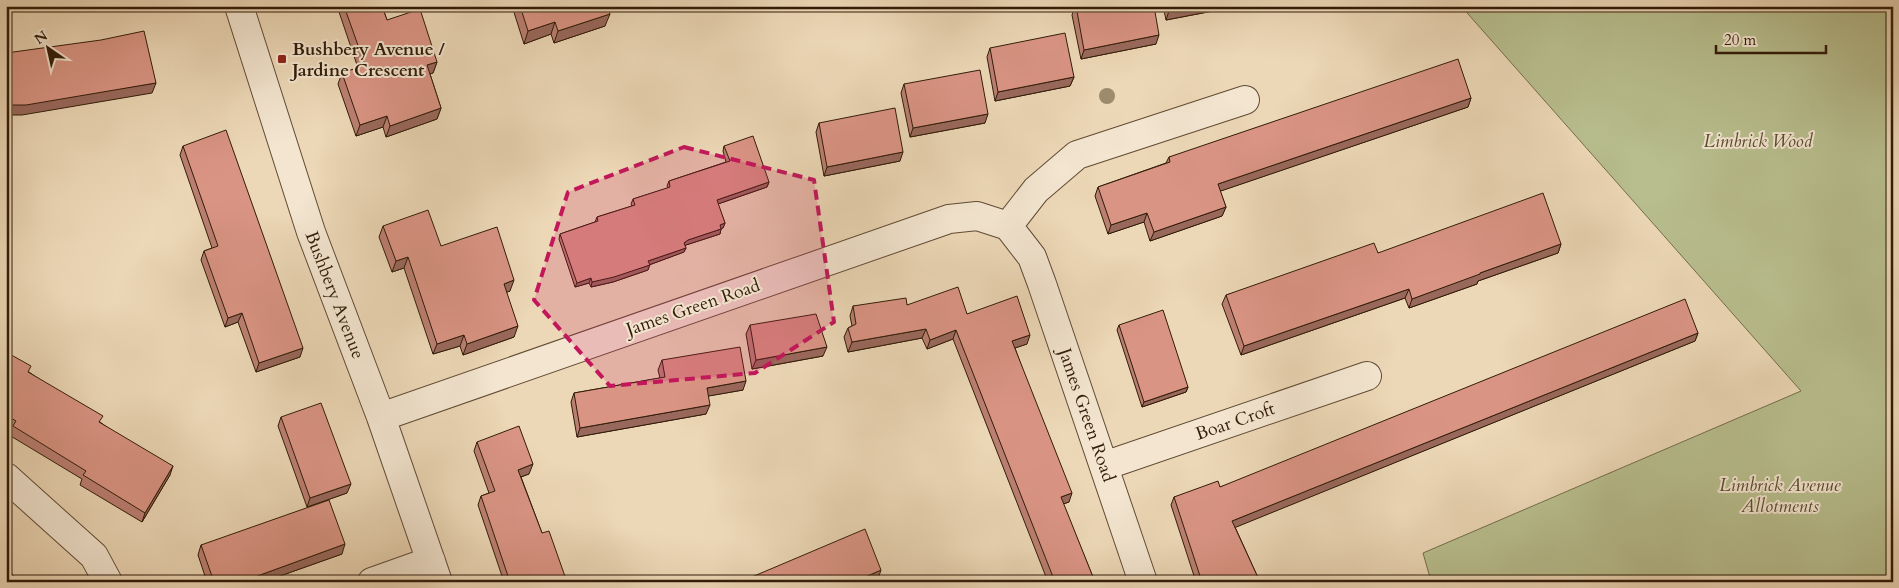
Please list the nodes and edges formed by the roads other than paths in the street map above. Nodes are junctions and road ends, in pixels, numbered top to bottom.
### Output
1 (238, 6) edge
2 (1245, 100) dead end
3 (1008, 226) junction
4 (1367, 376) dead end
5 (381, 417) junction
6 (1104, 466) junction
7 (6, 477) edge
8 (434, 572) edge
9 (108, 582) edge
10 (372, 582) edge
11 (1143, 582) edge

1 - 5 street, Bushbery Avenue
2 - 3 street
3 - 5 street, James Green Road
3 - 6 street, James Green Road
4 - 6 street, Boar Croft
5 - 8 street, Bushbery Avenue
6 - 11 street, James Green Road
7 - 9 street
8 - 10 street

